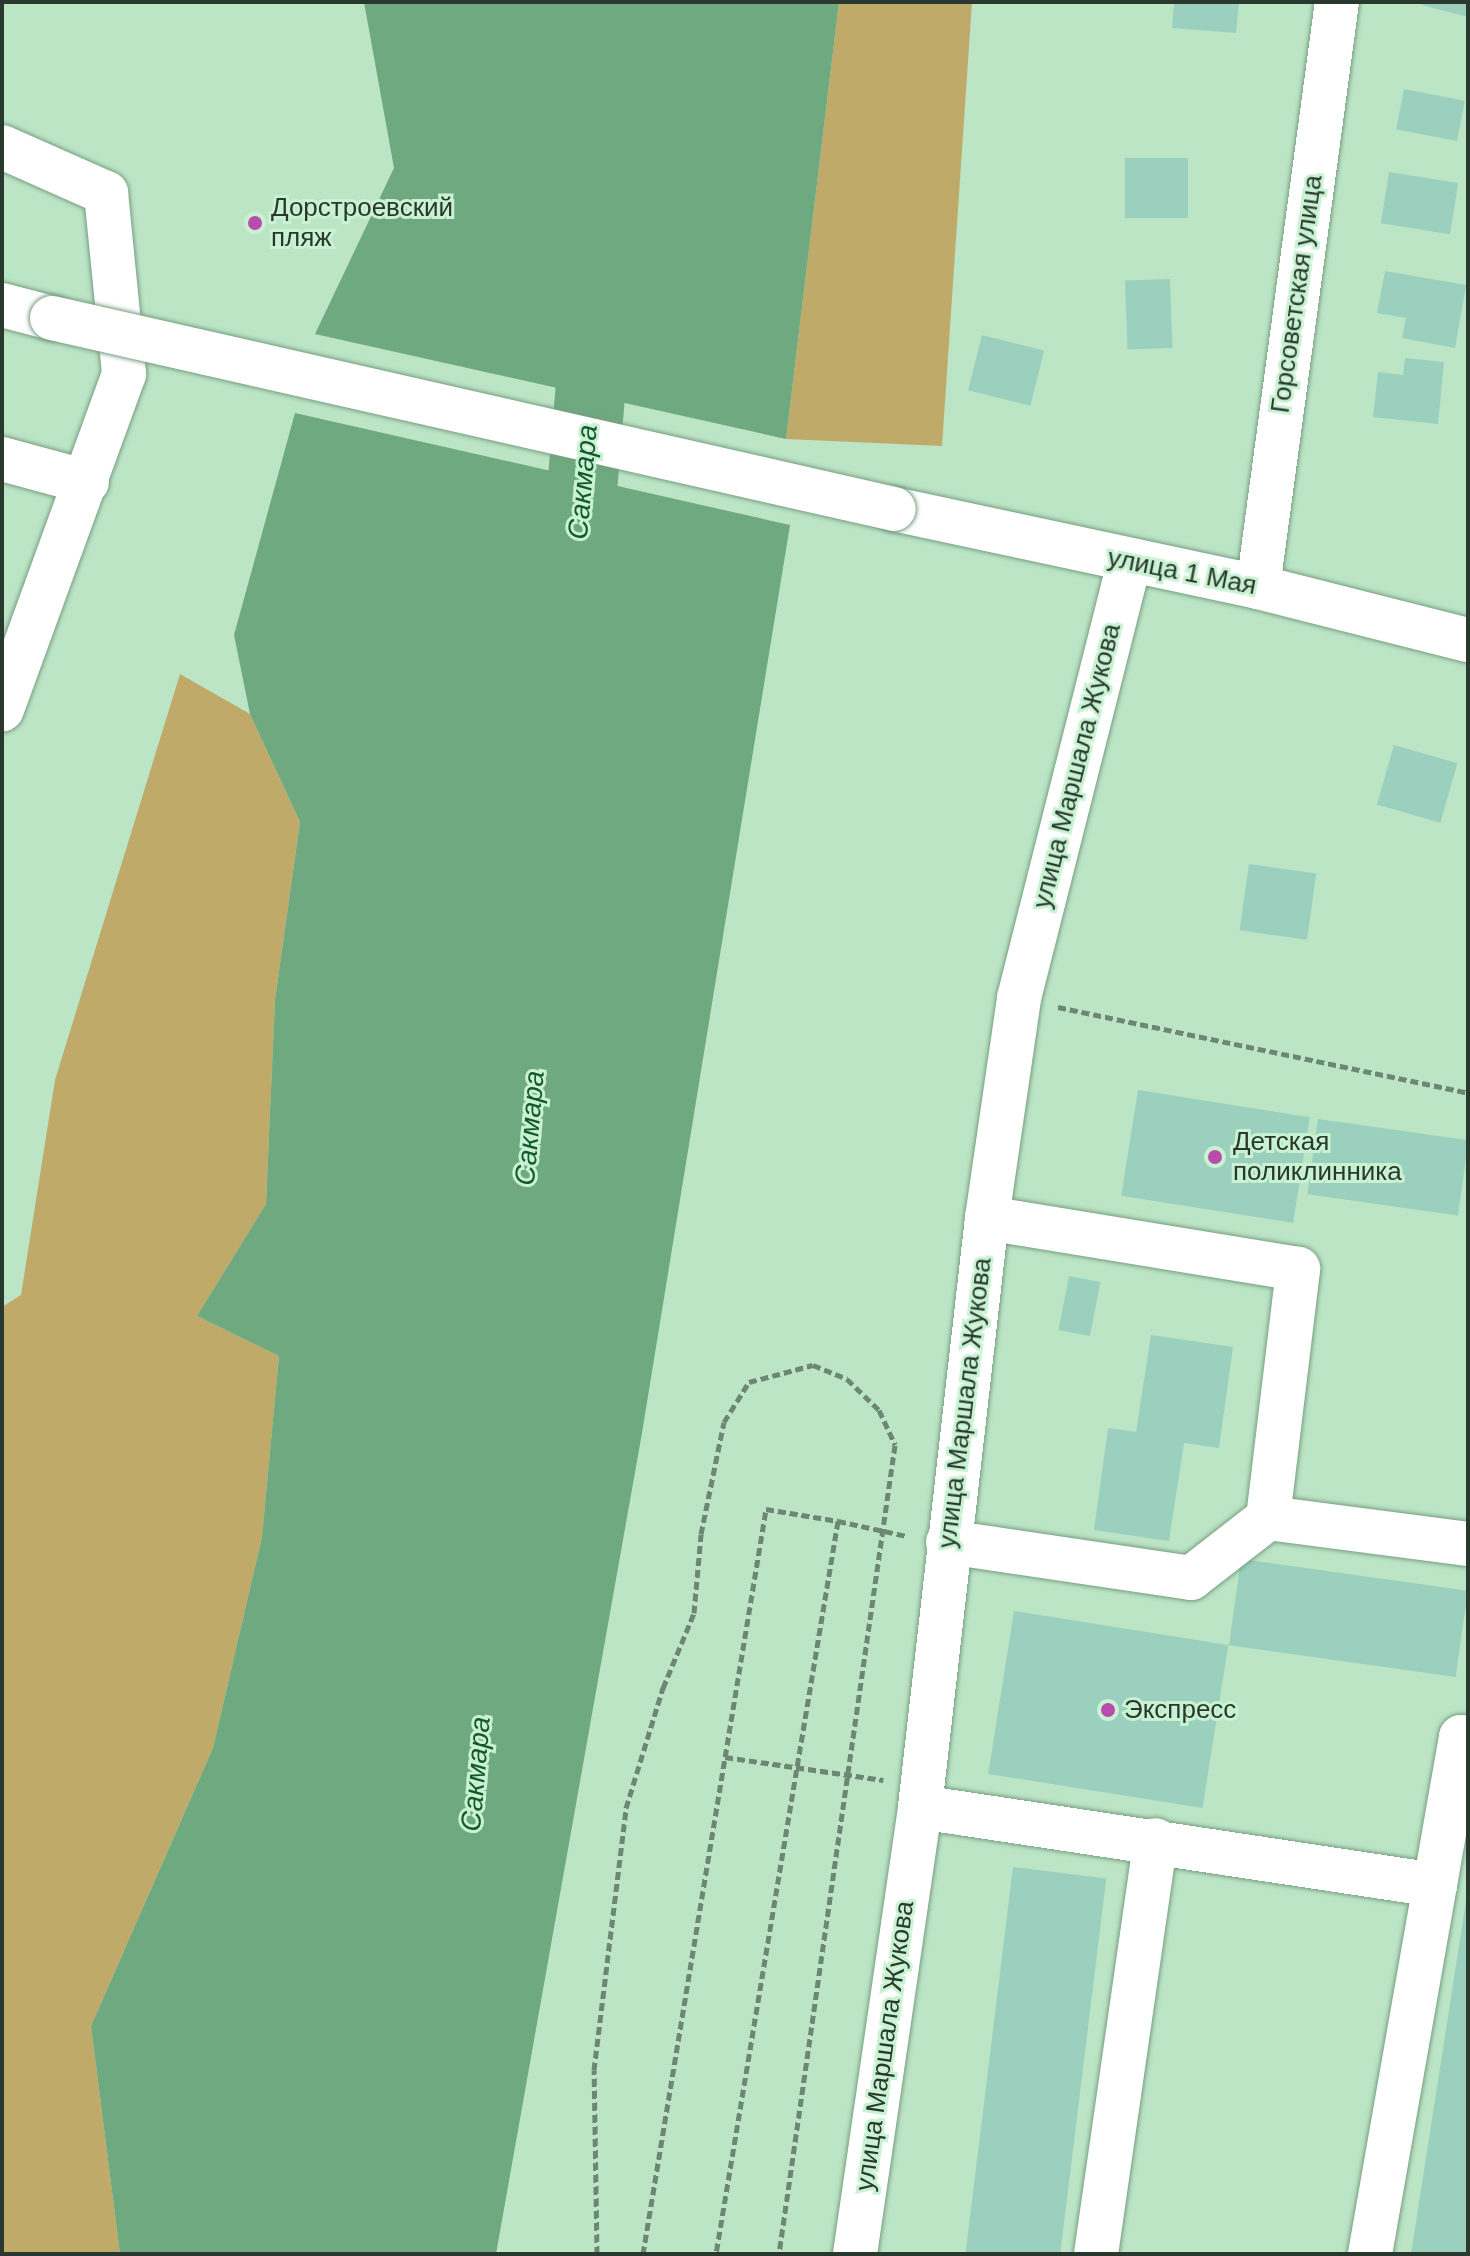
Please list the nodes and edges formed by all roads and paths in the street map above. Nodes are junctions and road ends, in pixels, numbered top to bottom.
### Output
1 (1337, 2) edge
2 (2, 147) edge
3 (2, 305) edge
4 (2, 459) edge
5 (87, 482) junction
6 (1129, 563) junction
7 (1258, 587) junction
8 (1468, 640) edge
9 (2, 709) edge
10 (1019, 998) junction
11 (1468, 1093) edge
12 (987, 1218) junction
13 (1268, 1518) junction
14 (838, 1521) junction
15 (883, 1532) junction
16 (948, 1542) junction
17 (1468, 1544) edge
18 (1468, 1738) edge
19 (725, 1757) junction
20 (797, 1768) junction
21 (849, 1775) junction
22 (921, 1796) junction
23 (1156, 1840) junction
24 (1435, 1885) junction
25 (597, 2254) edge
26 (643, 2254) edge
27 (716, 2254) edge
28 (779, 2254) edge
29 (855, 2254) edge
30 (1096, 2254) edge
31 (1370, 2254) edge

1 - 7 street, Горсоветская улица
2 - 5 street
3 - 6 street, улица 1 Мая, bridge
4 - 5 street
5 - 9 street
6 - 7 street, улица 1 Мая
6 - 10 street, улица Маршала Жукова
7 - 8 street, улица 1 Мая
10 - 11 path
10 - 12 street, улица Маршала Жукова
12 - 13 street
12 - 16 street, улица Маршала Жукова
13 - 16 street
13 - 17 street
14 - 15 path
14 - 19 path
14 - 20 path
15 - 16 path
15 - 21 path
15 - 25 path
16 - 22 street, улица Маршала Жукова
18 - 24 street
19 - 20 path
19 - 26 path
20 - 21 path
20 - 27 path
21 - 22 path
21 - 28 path
22 - 23 street
22 - 29 street, улица Маршала Жукова
23 - 24 street
23 - 30 street
24 - 31 street

